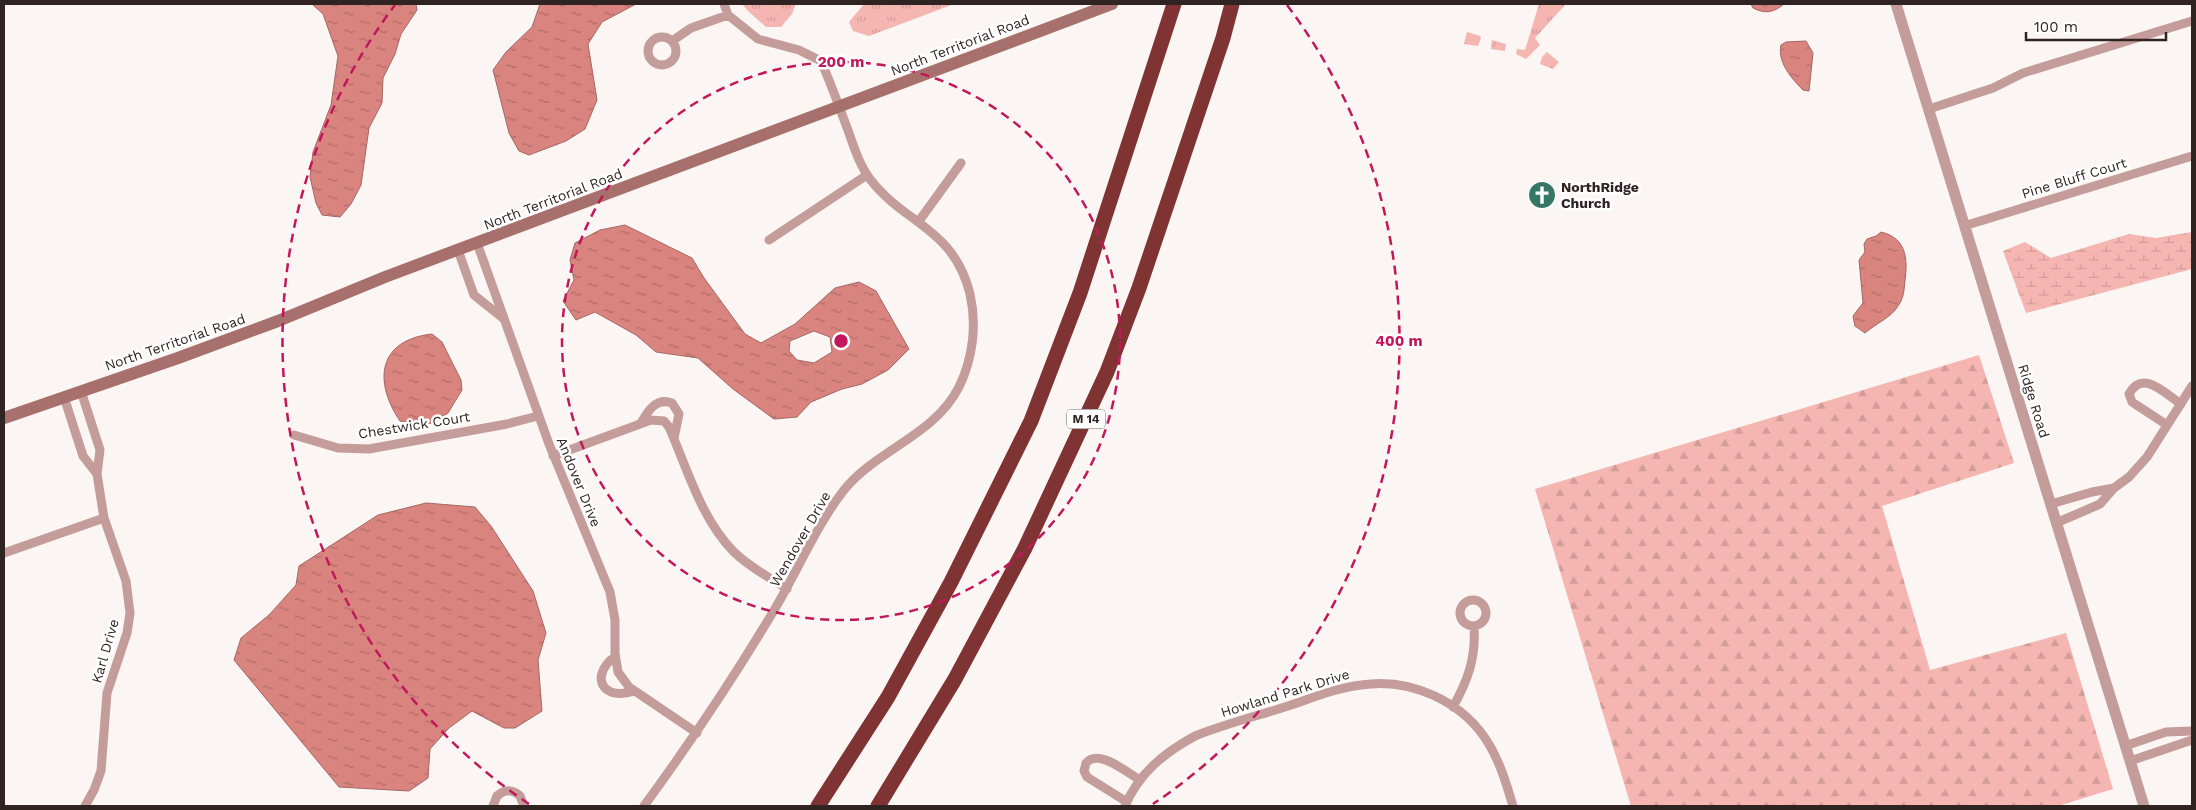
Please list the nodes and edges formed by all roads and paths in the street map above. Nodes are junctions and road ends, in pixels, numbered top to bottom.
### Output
1 (724, 4) edge
2 (1112, 4) edge
3 (1174, 4) edge
4 (1232, 4) edge
5 (1896, 4) edge
6 (728, 15) junction
7 (2192, 22) edge
8 (672, 41) dead end
9 (840, 107) junction
10 (1929, 109) junction
11 (2192, 156) edge
12 (960, 163) dead end
13 (867, 175) junction
14 (919, 221) junction
15 (1964, 226) junction
16 (770, 240) dead end
17 (477, 243) junction
18 (458, 250) junction
19 (504, 320) junction
20 (2192, 386) edge
21 (81, 391) junction
22 (64, 397) junction
23 (2181, 404) junction
24 (538, 416) junction
25 (4, 418) edge
26 (641, 423) junction
27 (2167, 425) junction
28 (294, 435) dead end
29 (674, 438) junction
30 (553, 456) junction
31 (97, 474) junction
32 (2114, 488) junction
33 (2050, 504) junction
34 (104, 518) junction
35 (2056, 523) junction
36 (4, 553) edge
37 (787, 589) junction
38 (1474, 627) dead end
39 (615, 657) junction
40 (635, 692) junction
41 (1453, 707) junction
42 (2192, 731) edge
43 (697, 733) junction
44 (2192, 740) edge
45 (2125, 746) junction
46 (2130, 761) junction
47 (1140, 780) junction
48 (1126, 804) edge
49 (85, 806) edge
50 (493, 806) edge
51 (524, 806) edge
52 (644, 806) edge
53 (818, 806) edge
54 (878, 806) edge
55 (1513, 806) edge
56 (2144, 806) edge

1 - 6 street
2 - 9 main road, North Territorial Road
3 - 53 highway
4 - 54 highway, M 14
5 - 10 street, Ridge Road
6 - 8 street
6 - 9 street, Wendover Drive
7 - 10 street
9 - 13 street, Wendover Drive
9 - 17 main road, North Territorial Road
10 - 15 street, Ridge Road
11 - 15 street, Pine Bluff Court
12 - 14 street
13 - 14 street, Wendover Drive
13 - 16 street
14 - 37 street, Wendover Drive
15 - 33 street, Ridge Road
17 - 18 main road, North Territorial Road
17 - 19 street, Andover Drive
18 - 19 street
18 - 21 main road, North Territorial Road
19 - 24 street, Andover Drive
20 - 23 street
21 - 22 main road, North Territorial Road
21 - 31 street, Karl Drive
22 - 25 main road, North Territorial Road
22 - 31 street, Karl Drive
23 - 27 street
23 - 27 street
24 - 28 street, Chestwick Court
24 - 30 street, Andover Drive
26 - 29 street
26 - 29 street
26 - 30 street
27 - 32 street
29 - 37 street
30 - 39 street, Andover Drive
31 - 34 street, Karl Drive
32 - 33 street
32 - 35 street
33 - 35 street, Ridge Road
34 - 36 street
34 - 49 street, Karl Drive
35 - 45 street, Ridge Road
37 - 43 street, Wendover Drive
38 - 41 street
39 - 40 street, Andover Drive
39 - 40 street
40 - 43 street, Andover Drive
41 - 47 street, Howland Park Drive
41 - 55 street, Howland Park Drive
42 - 45 street
43 - 52 street, Wendover Drive
44 - 46 street
45 - 46 street, Ridge Road
46 - 56 street, Ridge Road
47 - 48 street, Howland Park Drive
47 - 48 street, Howland Park Drive
50 - 51 street

